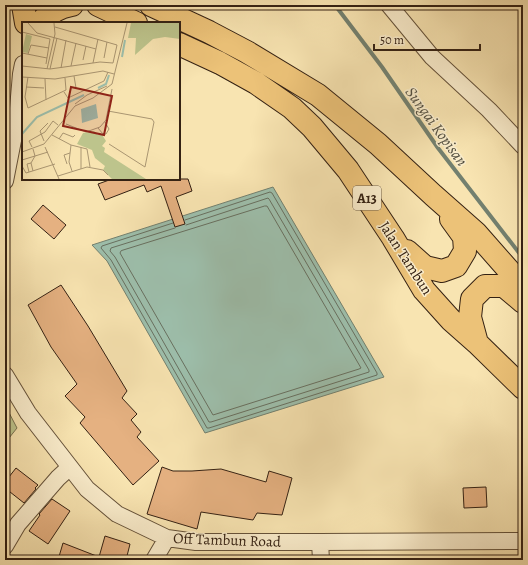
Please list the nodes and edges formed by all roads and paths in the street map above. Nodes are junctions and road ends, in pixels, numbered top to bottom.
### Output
1 (23, 5) edge
2 (72, 5) edge
3 (98, 5) edge
4 (151, 5) edge
5 (389, 5) edge
6 (26, 22) edge
7 (41, 22) edge
8 (134, 22) edge
9 (180, 44) edge
10 (22, 69) edge
11 (523, 146) edge
12 (5, 181) edge
13 (433, 195) junction
14 (393, 238) junction
15 (523, 291) edge
16 (523, 302) edge
17 (477, 343) junction
18 (5, 375) edge
19 (523, 388) edge
20 (70, 467) junction
21 (167, 538) junction
22 (523, 541) edge
23 (320, 542) junction
24 (5, 546) edge
25 (5, 556) edge
26 (6, 560) edge
27 (154, 560) edge
28 (321, 560) edge

1 - 6 main road
2 - 7 main road
3 - 8 main road
4 - 13 main road
5 - 11 street
9 - 14 main road, Jalan Tambun / A13
10 - 12 street
13 - 14 main road
13 - 15 main road
14 - 17 main road, Jalan Tambun / A13
16 - 17 main road
17 - 19 main road, Jalan Tambun / A13
18 - 20 street, Off Tambun Road
20 - 21 street, Off Tambun Road
20 - 24 street
21 - 23 street, Off Tambun Road
21 - 27 street
22 - 23 street, Off Tambun Road
23 - 28 street
25 - 26 street

